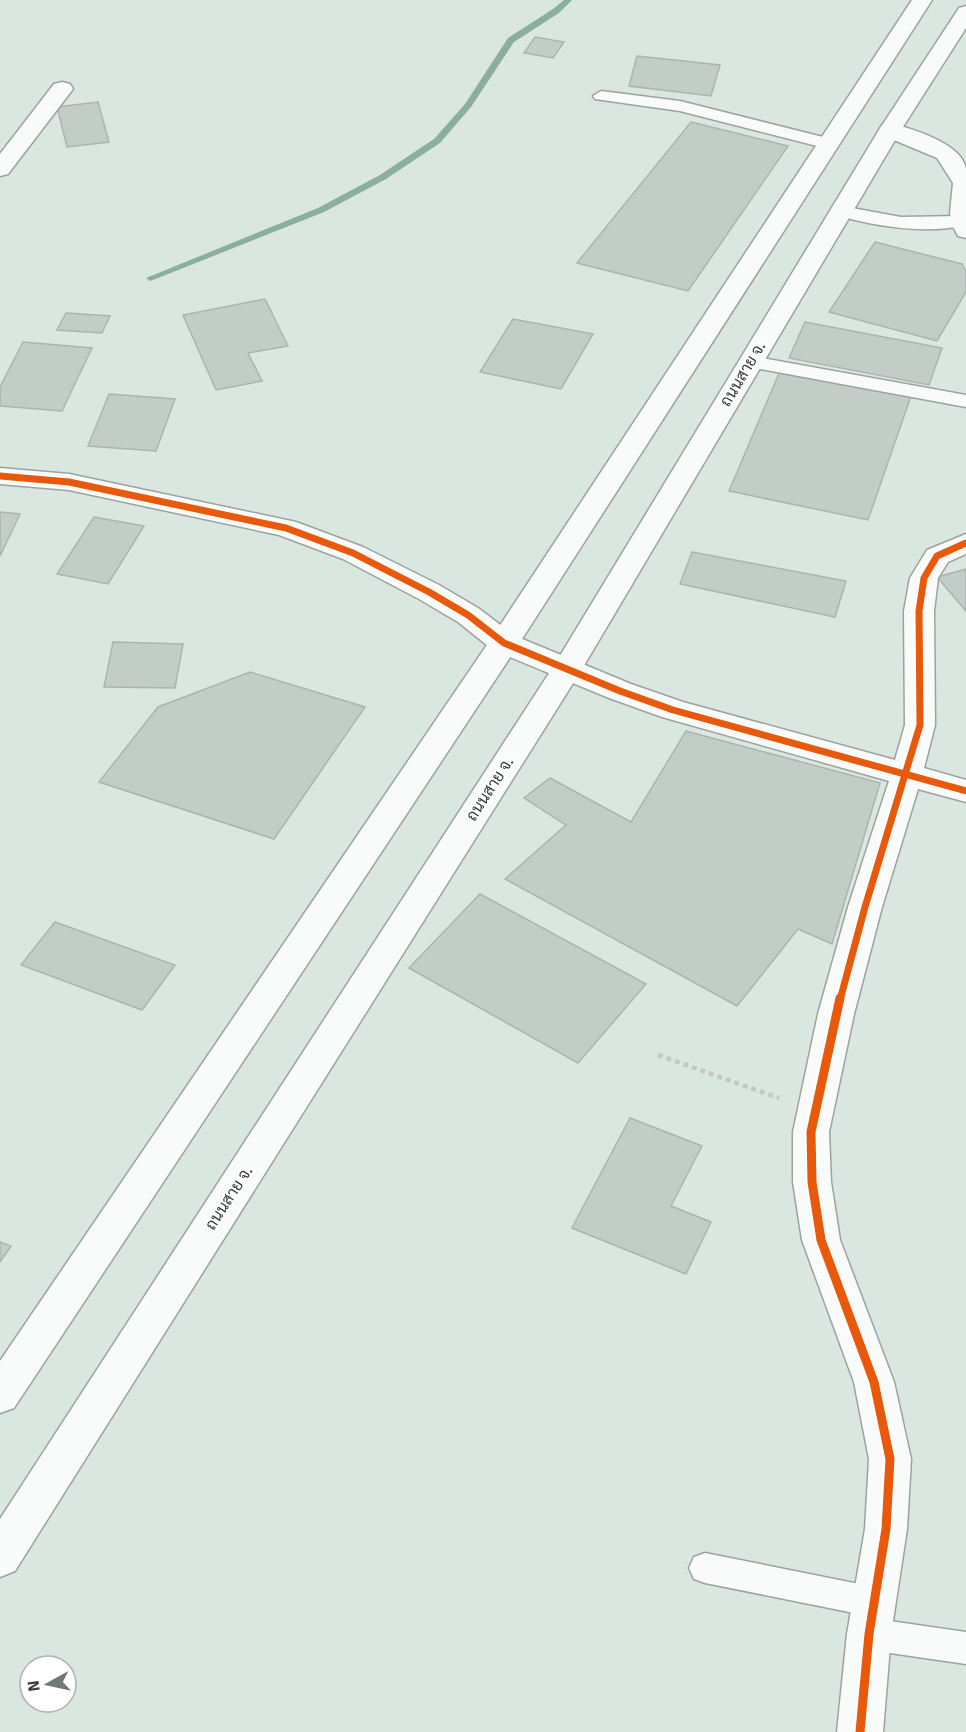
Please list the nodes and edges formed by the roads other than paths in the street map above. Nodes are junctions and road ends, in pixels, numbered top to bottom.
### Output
1 (922, 0) edge
2 (966, 12) edge
3 (62, 89) dead end
4 (601, 96) dead end
5 (890, 130) junction
6 (829, 144) junction
7 (0, 169) edge
8 (841, 211) junction
9 (964, 226) edge
10 (751, 362) junction
11 (966, 401) edge
12 (0, 476) edge
13 (966, 543) edge
14 (504, 643) junction
15 (567, 669) junction
16 (907, 774) junction
17 (966, 791) edge
18 (0, 1395) edge
19 (0, 1557) edge
20 (705, 1568) dead end
21 (872, 1618) junction
22 (966, 1648) edge
23 (860, 1732) edge

1 - 6 main road
2 - 5 main road, ถนนสาย จ.
3 - 7 main road
4 - 6 lane
5 - 8 main road, ถนนสาย จ.
5 - 9 main road
6 - 14 main road
8 - 9 lane
8 - 10 main road, ถนนสาย จ.
10 - 11 lane
10 - 15 main road, ถนนสาย จ.
12 - 14 main road
13 - 16 main road
14 - 15 main road
14 - 18 main road
15 - 16 main road
15 - 19 main road, ถนนสาย จ.
16 - 17 main road
16 - 21 main road
20 - 21 lane
21 - 22 lane
21 - 23 main road

